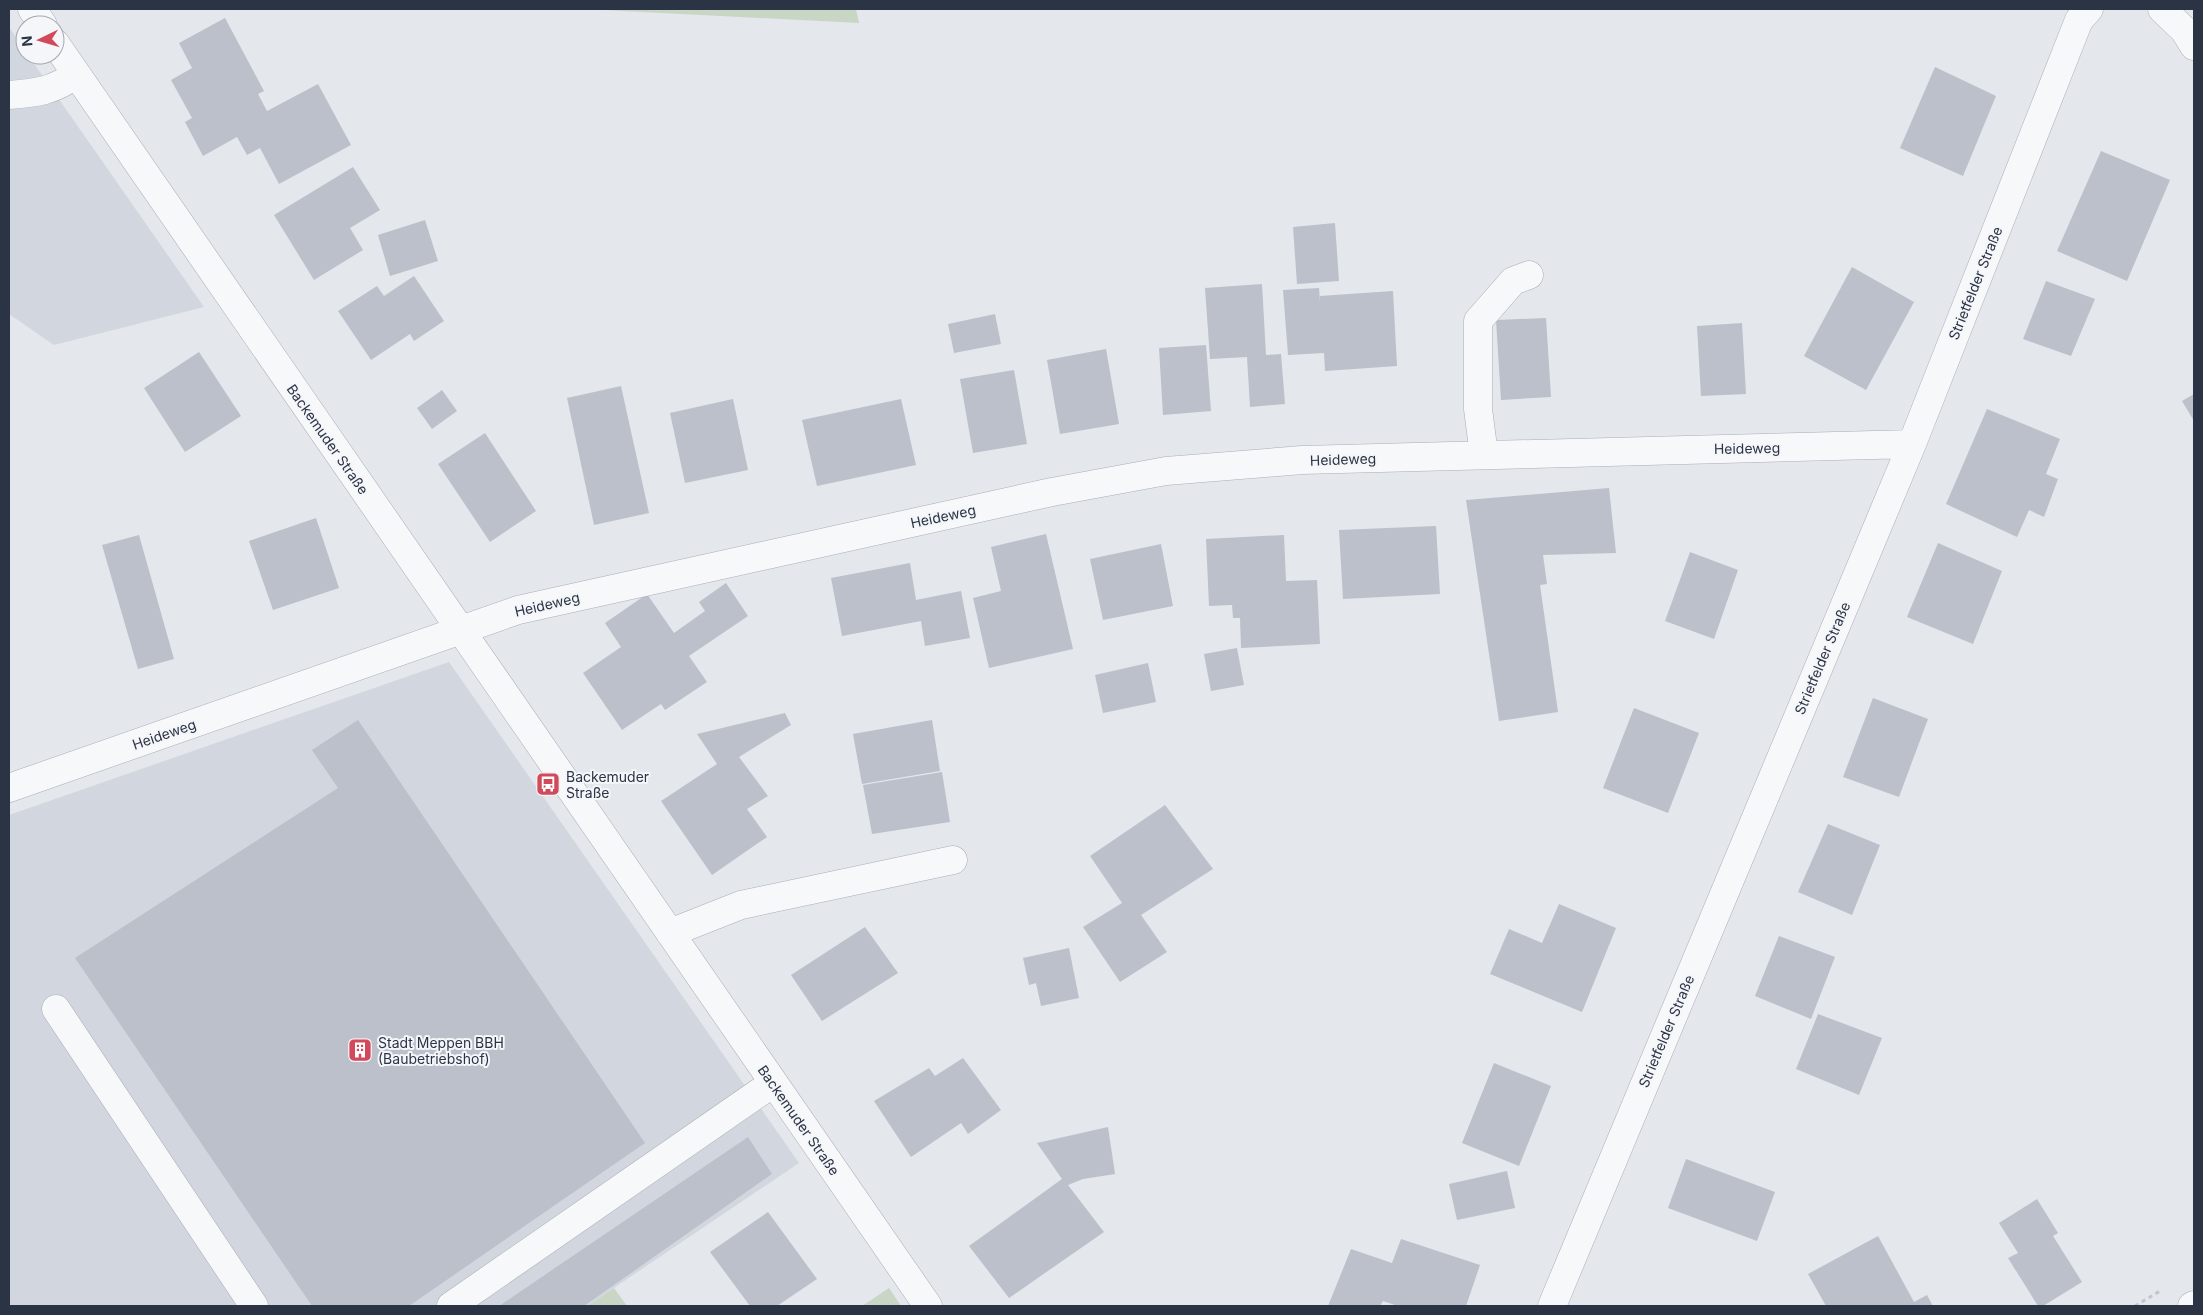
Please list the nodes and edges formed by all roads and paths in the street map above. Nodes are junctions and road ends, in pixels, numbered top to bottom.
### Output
1 (2089, 9) edge
2 (2162, 9) edge
3 (2194, 46) edge
4 (65, 58) edge
5 (76, 74) junction
6 (9, 95) edge
7 (1529, 275) dead end
8 (1912, 444) junction
9 (1484, 455) junction
10 (460, 630) junction
11 (9, 788) edge
12 (953, 860) dead end
13 (670, 933) junction
14 (56, 1009) dead end
15 (773, 1083) junction
16 (254, 1306) edge
17 (451, 1306) edge
18 (928, 1306) edge
19 (1552, 1306) edge

1 - 8 street, Strietfelder Straße
2 - 3 street
4 - 5 street, Backemuder Straße
5 - 6 street
5 - 10 street, Backemuder Straße
7 - 9 street
8 - 9 street, Heideweg
8 - 19 street, Strietfelder Straße
9 - 10 street, Heideweg
10 - 11 street, Heideweg
10 - 13 street, Backemuder Straße
12 - 13 street
13 - 15 street, Backemuder Straße
14 - 16 street
15 - 17 street
15 - 18 street, Backemuder Straße

